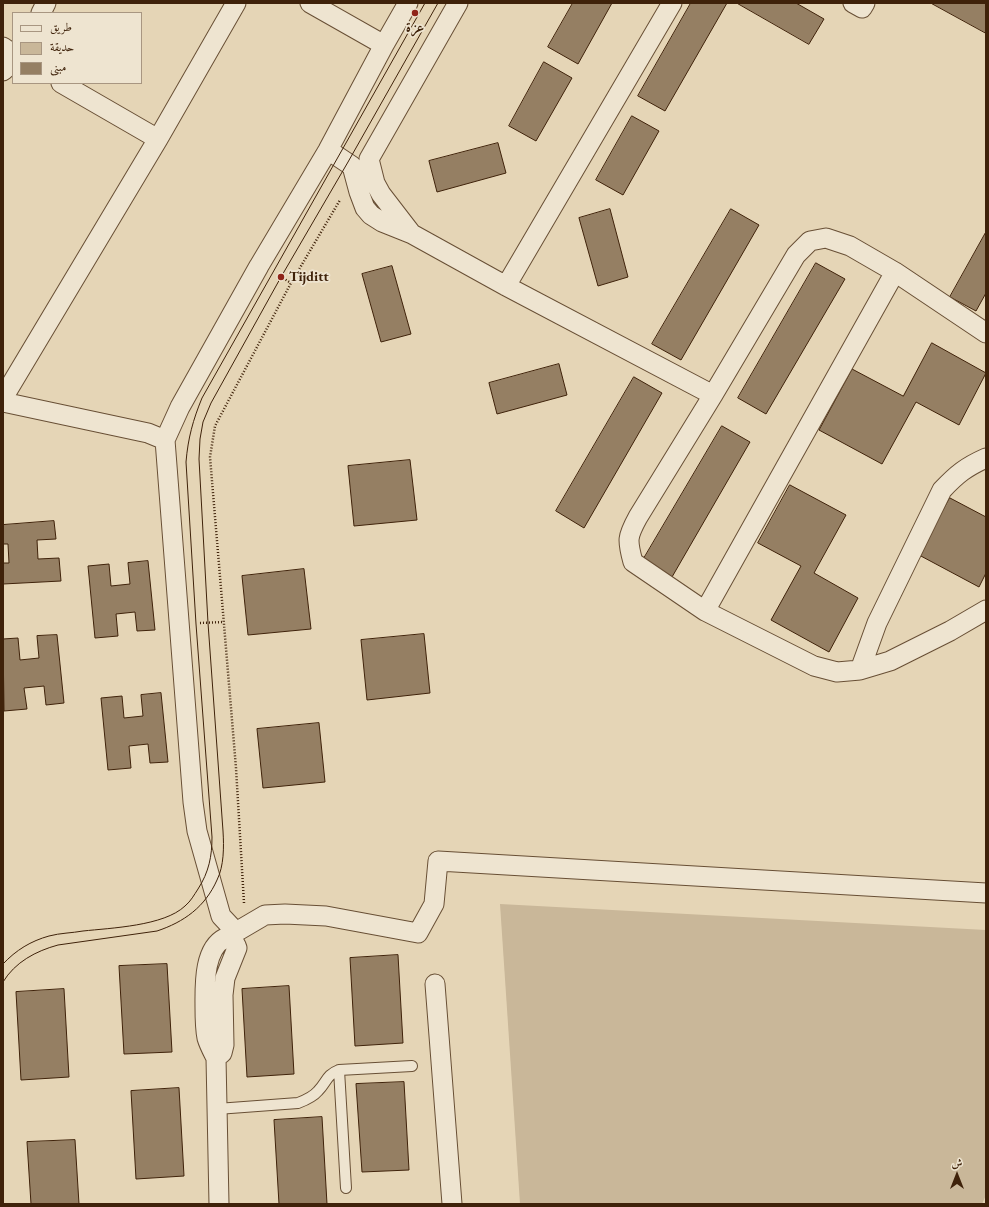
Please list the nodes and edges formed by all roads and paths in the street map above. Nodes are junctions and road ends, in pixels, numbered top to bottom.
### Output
1 (46, 3) edge
2 (236, 3) edge
3 (310, 3) edge
4 (408, 3) edge
5 (458, 3) edge
6 (672, 3) edge
7 (853, 3) edge
8 (865, 3) edge
9 (42, 12) edge
10 (384, 45) junction
11 (3, 47) edge
12 (12, 53) edge
13 (12, 63) edge
14 (3, 71) edge
15 (63, 84) edge
16 (158, 139) junction
17 (328, 150) junction
18 (361, 163) junction
19 (341, 199) dead end
20 (895, 272) junction
21 (506, 286) junction
22 (986, 333) edge
23 (713, 395) junction
24 (3, 398) edge
25 (3, 402) edge
26 (165, 440) junction
27 (986, 458) edge
28 (986, 610) edge
29 (705, 611) junction
30 (860, 670) junction
31 (986, 893) edge
32 (237, 932) junction
33 (435, 984) dead end
34 (412, 1066) dead end
35 (339, 1070) junction
36 (217, 1109) junction
37 (346, 1188) dead end
38 (219, 1204) edge
39 (452, 1204) edge

1 - 9 street
2 - 16 street
3 - 10 street
4 - 10 street
5 - 18 street
6 - 21 street
7 - 8 street
10 - 17 street
11 - 12 street
13 - 14 street
15 - 16 street
16 - 24 street
17 - 18 street
17 - 26 street
18 - 21 street
19 - 32 path
20 - 22 street
20 - 23 street
20 - 29 street
21 - 23 street
23 - 29 street
25 - 26 street
26 - 32 street
27 - 30 street
28 - 30 street
29 - 30 street
31 - 32 street
32 - 36 street
33 - 39 street
34 - 35 lane
35 - 36 lane
35 - 37 lane
36 - 38 street

